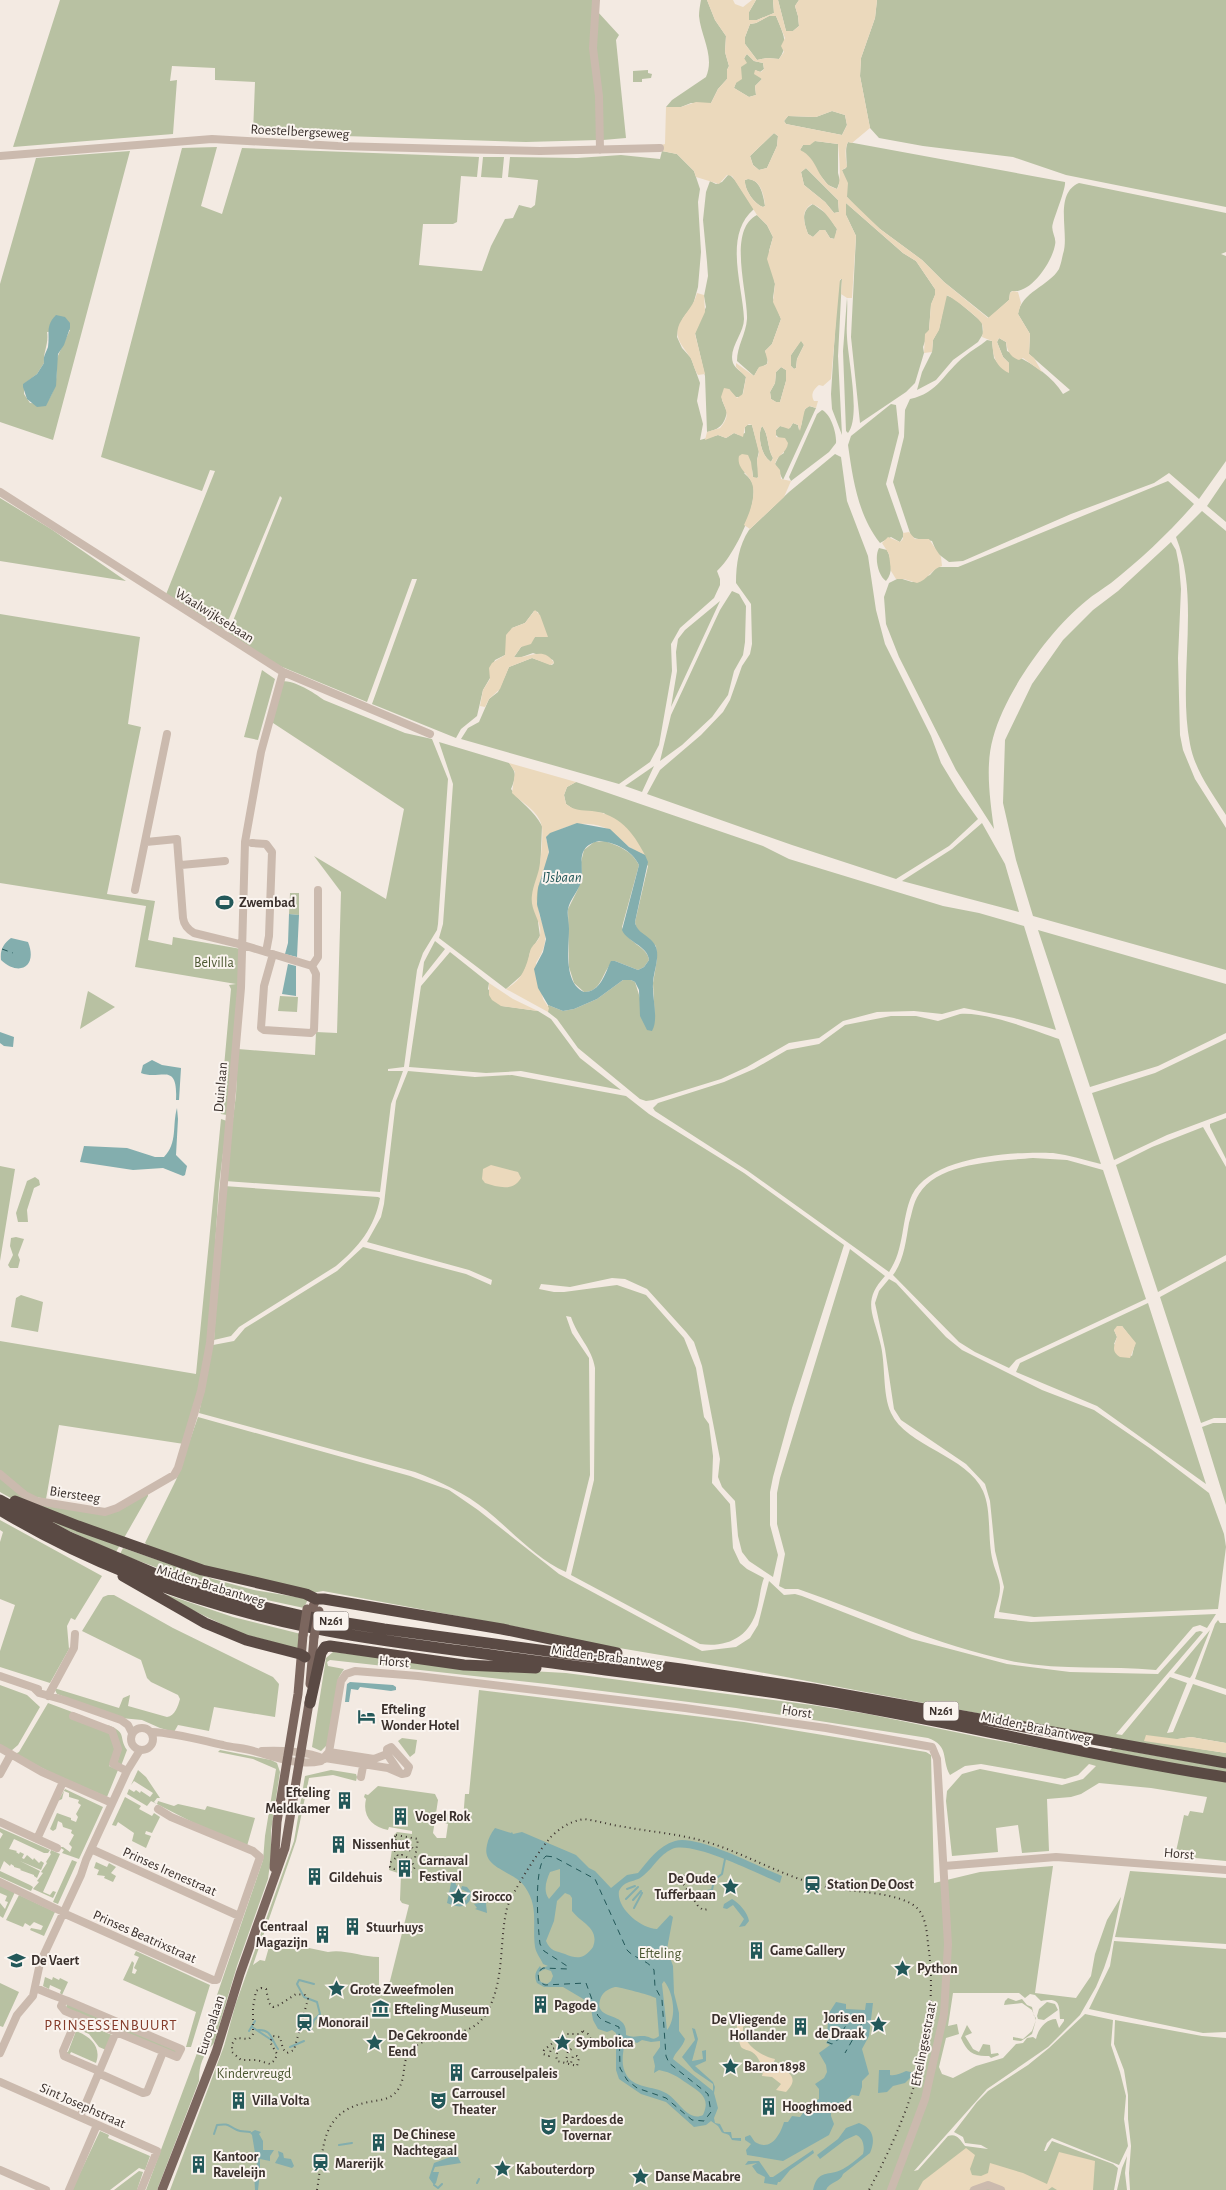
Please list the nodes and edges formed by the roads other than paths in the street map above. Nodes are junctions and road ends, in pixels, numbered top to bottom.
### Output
1 (596, 0) edge
2 (660, 148) dead end
3 (600, 150) junction
4 (0, 156) edge
5 (0, 492) edge
6 (283, 672) junction
7 (167, 734) dead end
8 (430, 734) dead end
9 (146, 842) junction
10 (252, 843) dead end
11 (225, 861) dead end
12 (180, 865) junction
13 (135, 890) dead end
14 (318, 890) dead end
15 (243, 945) junction
16 (269, 953) junction
17 (312, 966) junction
18 (0, 1474) edge
19 (150, 1489) joint
20 (0, 1493) edge
21 (0, 1500) edge
22 (0, 1510) edge
23 (112, 1567) junction
24 (314, 1607) junction
25 (75, 1634) dead end
26 (309, 1636) junction
27 (302, 1656) junction
28 (681, 1669) junction
29 (630, 1675) junction
30 (0, 1676) edge
31 (49, 1694) junction
32 (310, 1703) junction
33 (73, 1716) dead end
34 (134, 1731) junction
35 (152, 1736) junction
36 (0, 1748) edge
37 (137, 1748) junction
38 (11, 1754) junction
39 (287, 1756) junction
40 (326, 1756) junction
41 (300, 1758) junction
42 (364, 1762) junction
43 (1226, 1763) edge
44 (126, 1771) junction
45 (0, 1774) edge
46 (361, 1777) dead end
47 (1226, 1777) edge
48 (63, 1782) junction
49 (112, 1803) junction
50 (158, 1809) dead end
51 (0, 1822) edge
52 (37, 1839) junction
53 (57, 1848) dead end
54 (91, 1849) junction
55 (944, 1866) junction
56 (1226, 1870) edge
57 (274, 1876) junction
58 (0, 1882) edge
59 (63, 1912) junction
60 (239, 1916) junction
61 (36, 1988) junction
62 (64, 2000) junction
63 (78, 2016) junction
64 (116, 2032) junction
65 (0, 2052) edge
66 (163, 2052) junction
67 (177, 2058) junction
68 (186, 2061) dead end
69 (98, 2072) junction
70 (0, 2082) edge
71 (80, 2117) junction
72 (97, 2125) junction
73 (0, 2170) edge
74 (167, 2179) junction
75 (46, 2190) edge
76 (69, 2190) edge
77 (141, 2190) edge
78 (162, 2190) edge
79 (166, 2190) edge
80 (891, 2190) edge
81 (974, 2190) edge
82 (1001, 2190) edge

1 - 3 street
2 - 3 street, Roestelbergseweg
3 - 4 street, Roestelbergseweg
5 - 6 street, Waalwijksebaan
6 - 8 street, Waalwijksebaan
6 - 15 street, Duinlaan
7 - 9 street
9 - 12 street
9 - 13 street
10 - 16 street
11 - 12 street
12 - 15 street
14 - 17 street
15 - 16 street
15 - 19 street, Duinlaan
16 - 17 street
16 - 17 street
18 - 19 street, Biersteeg
20 - 24 highway, N261
21 - 28 highway, Midden-Brabantweg / N261
22 - 23 highway, Midden-Brabantweg / N261
23 - 27 highway, N261
23 - 29 highway, Midden-Brabantweg / N261
24 - 26 main road, Europalaan, bridge
24 - 28 highway, N261
25 - 31 street
26 - 27 main road, Europalaan
26 - 32 main road, Europalaan
27 - 39 main road, Europalaan
28 - 43 highway, Midden-Brabantweg / N261
29 - 32 highway, N261
29 - 47 highway, Midden-Brabantweg / N261
30 - 31 street
31 - 34 street
32 - 41 main road, Europalaan
33 - 44 street
34 - 35 street
34 - 37 street
35 - 37 street
35 - 39 street
36 - 38 street
37 - 44 street
38 - 45 street
38 - 48 street
39 - 41 street
39 - 57 main road, Europalaan
40 - 41 street
40 - 42 street
40 - 55 street, Horst
41 - 57 main road, Europalaan
42 - 42 street
42 - 46 street
44 - 49 street
48 - 49 street
48 - 52 street
49 - 54 street
50 - 60 street
51 - 52 street
52 - 53 street
54 - 59 street
54 - 60 street, Prinses Irenestraat
55 - 56 street, Horst
55 - 80 street, Eftelingsestraat
57 - 74 main road, Europalaan
58 - 59 street, Prinses Beatrixstraat
59 - 60 street, Prinses Beatrixstraat
59 - 61 street
61 - 62 street
61 - 65 street
62 - 63 street
62 - 67 street
63 - 64 street
63 - 69 street
64 - 66 street
64 - 69 street
66 - 67 street
66 - 69 street
67 - 68 street
69 - 71 street
70 - 71 street, Sint Josephstraat
71 - 72 street, Sint Josephstraat
72 - 76 street
72 - 77 street, Sint Josephstraat
73 - 75 street
74 - 78 main road, Europalaan
74 - 79 main road, Europalaan
81 - 82 street

